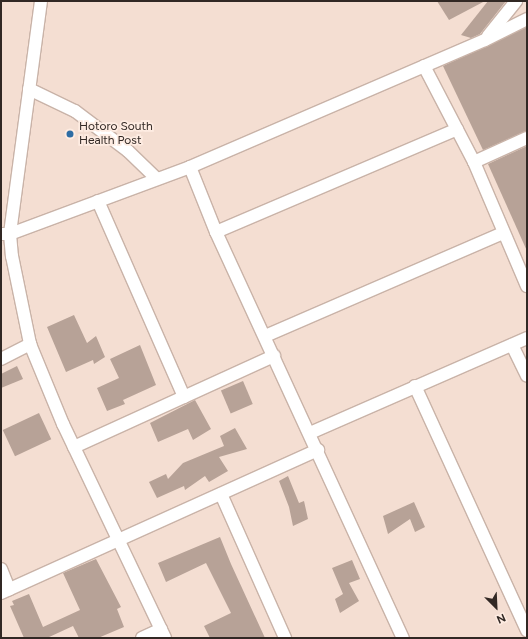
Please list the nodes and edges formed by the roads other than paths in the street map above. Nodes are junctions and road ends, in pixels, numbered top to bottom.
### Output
1 (41, 1) edge
2 (516, 1) edge
3 (527, 19) edge
4 (485, 40) junction
5 (424, 66) junction
6 (29, 89) junction
7 (457, 129) junction
8 (527, 138) edge
9 (474, 162) junction
10 (190, 167) junction
11 (157, 179) junction
12 (98, 201) junction
13 (216, 232) junction
14 (503, 233) junction
15 (5, 234) edge
16 (6, 258) edge
17 (527, 286) edge
18 (265, 336) junction
19 (527, 338) edge
20 (30, 344) junction
21 (512, 345) junction
22 (274, 356) junction
23 (1, 359) edge
24 (527, 376) edge
25 (414, 386) junction
26 (184, 396) junction
27 (310, 433) junction
28 (74, 447) junction
29 (318, 450) junction
30 (221, 494) junction
31 (117, 540) junction
32 (1, 569) edge
33 (5, 591) edge
34 (527, 631) edge
35 (163, 634) edge
36 (142, 638) edge
37 (285, 638) edge
38 (403, 638) edge

1 - 6 street
2 - 4 street
3 - 4 street
4 - 5 street
5 - 7 street
5 - 10 street
6 - 11 street
6 - 15 street
7 - 9 street
7 - 13 street
8 - 9 street
9 - 14 street
10 - 11 street
10 - 13 street
11 - 12 street
12 - 15 street
12 - 26 street
13 - 18 street
14 - 17 street
14 - 18 street
15 - 16 street
16 - 20 street
18 - 22 street
19 - 21 street
20 - 23 street
20 - 28 street
21 - 24 street
21 - 25 street
22 - 26 street
22 - 27 street
25 - 27 street
25 - 34 street
26 - 28 street
27 - 29 street
28 - 31 street
29 - 30 street
29 - 38 street
30 - 31 street
30 - 37 street
31 - 33 street
31 - 35 street
32 - 33 street
35 - 36 street

